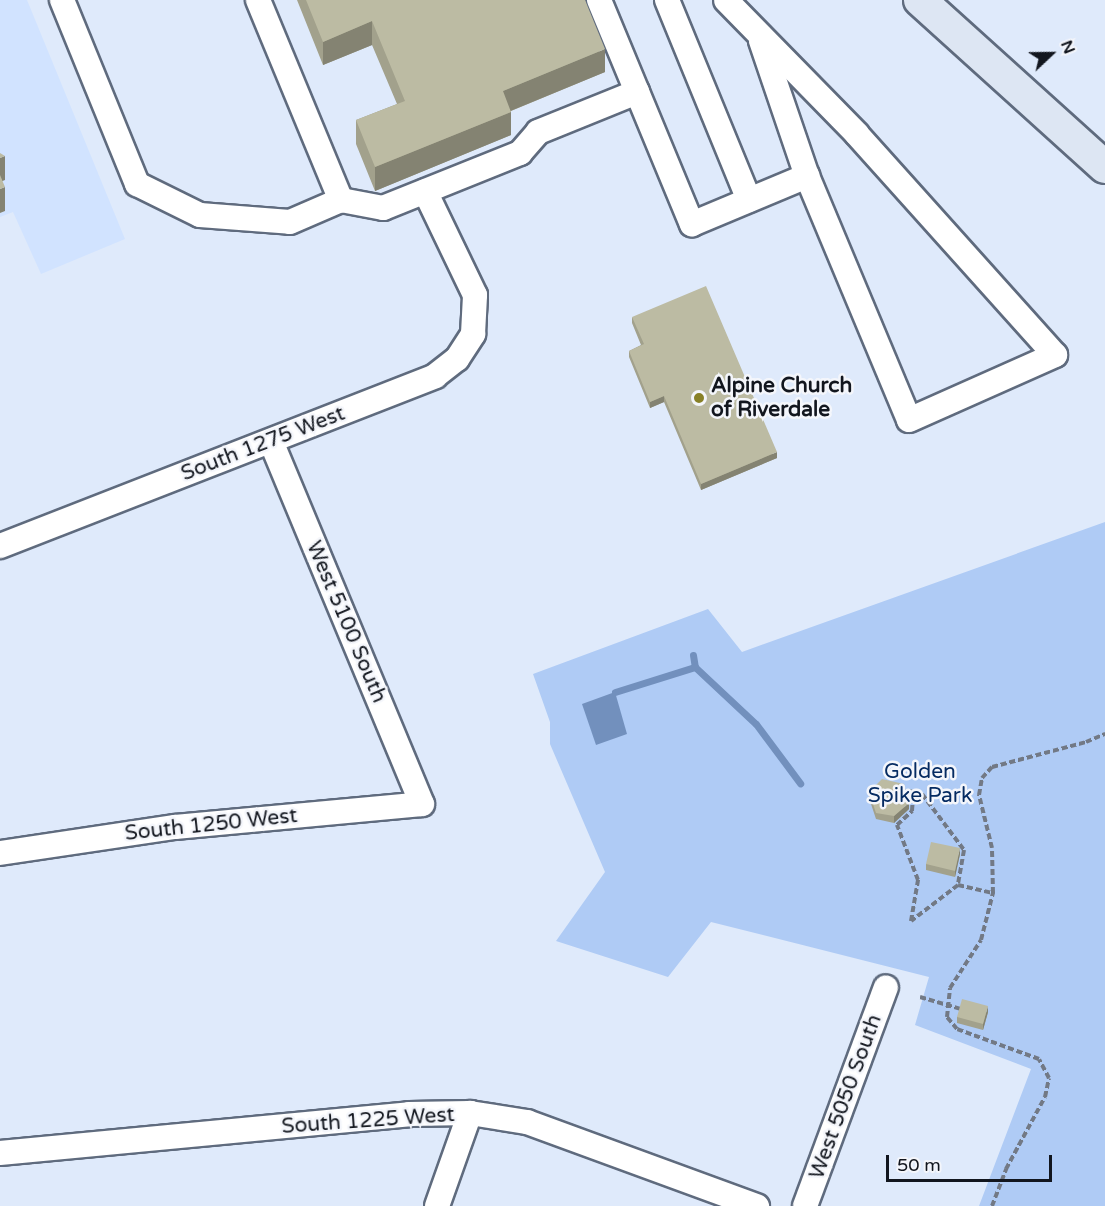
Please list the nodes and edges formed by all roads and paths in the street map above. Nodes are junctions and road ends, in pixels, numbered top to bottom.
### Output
1 (62, 0) edge
2 (258, 0) edge
3 (599, 0) edge
4 (667, 0) edge
5 (726, 0) edge
6 (920, 0) edge
7 (759, 33) junction
8 (637, 92) junction
9 (1105, 167) edge
10 (807, 176) junction
11 (424, 191) junction
12 (341, 200) junction
13 (749, 200) junction
14 (271, 441) junction
15 (0, 546) edge
16 (1105, 734) edge
17 (422, 804) joint
18 (0, 853) edge
19 (958, 885) junction
20 (993, 893) junction
21 (886, 987) dead end
22 (920, 997) dead end
23 (946, 1005) junction
24 (961, 1009) edge
25 (470, 1113) junction
26 (0, 1153) edge
27 (437, 1206) edge
28 (757, 1206) edge
29 (805, 1206) edge
30 (992, 1206) edge

1 - 12 street
2 - 12 street
3 - 8 street
4 - 13 street
5 - 7 street
6 - 9 main road
7 - 10 street
7 - 10 street
8 - 11 street
8 - 13 street
10 - 13 street
11 - 12 street
11 - 14 street, South 1275 West
14 - 15 street, South 1275 West
14 - 17 street, West 5100 South
16 - 20 path
17 - 18 street, South 1250 West
19 - 19 path
19 - 20 path
20 - 23 path
21 - 29 street, West 5050 South
22 - 23 path
23 - 24 path
23 - 30 path
25 - 26 street, South 1225 West
25 - 27 street
25 - 28 street, South 1225 West

